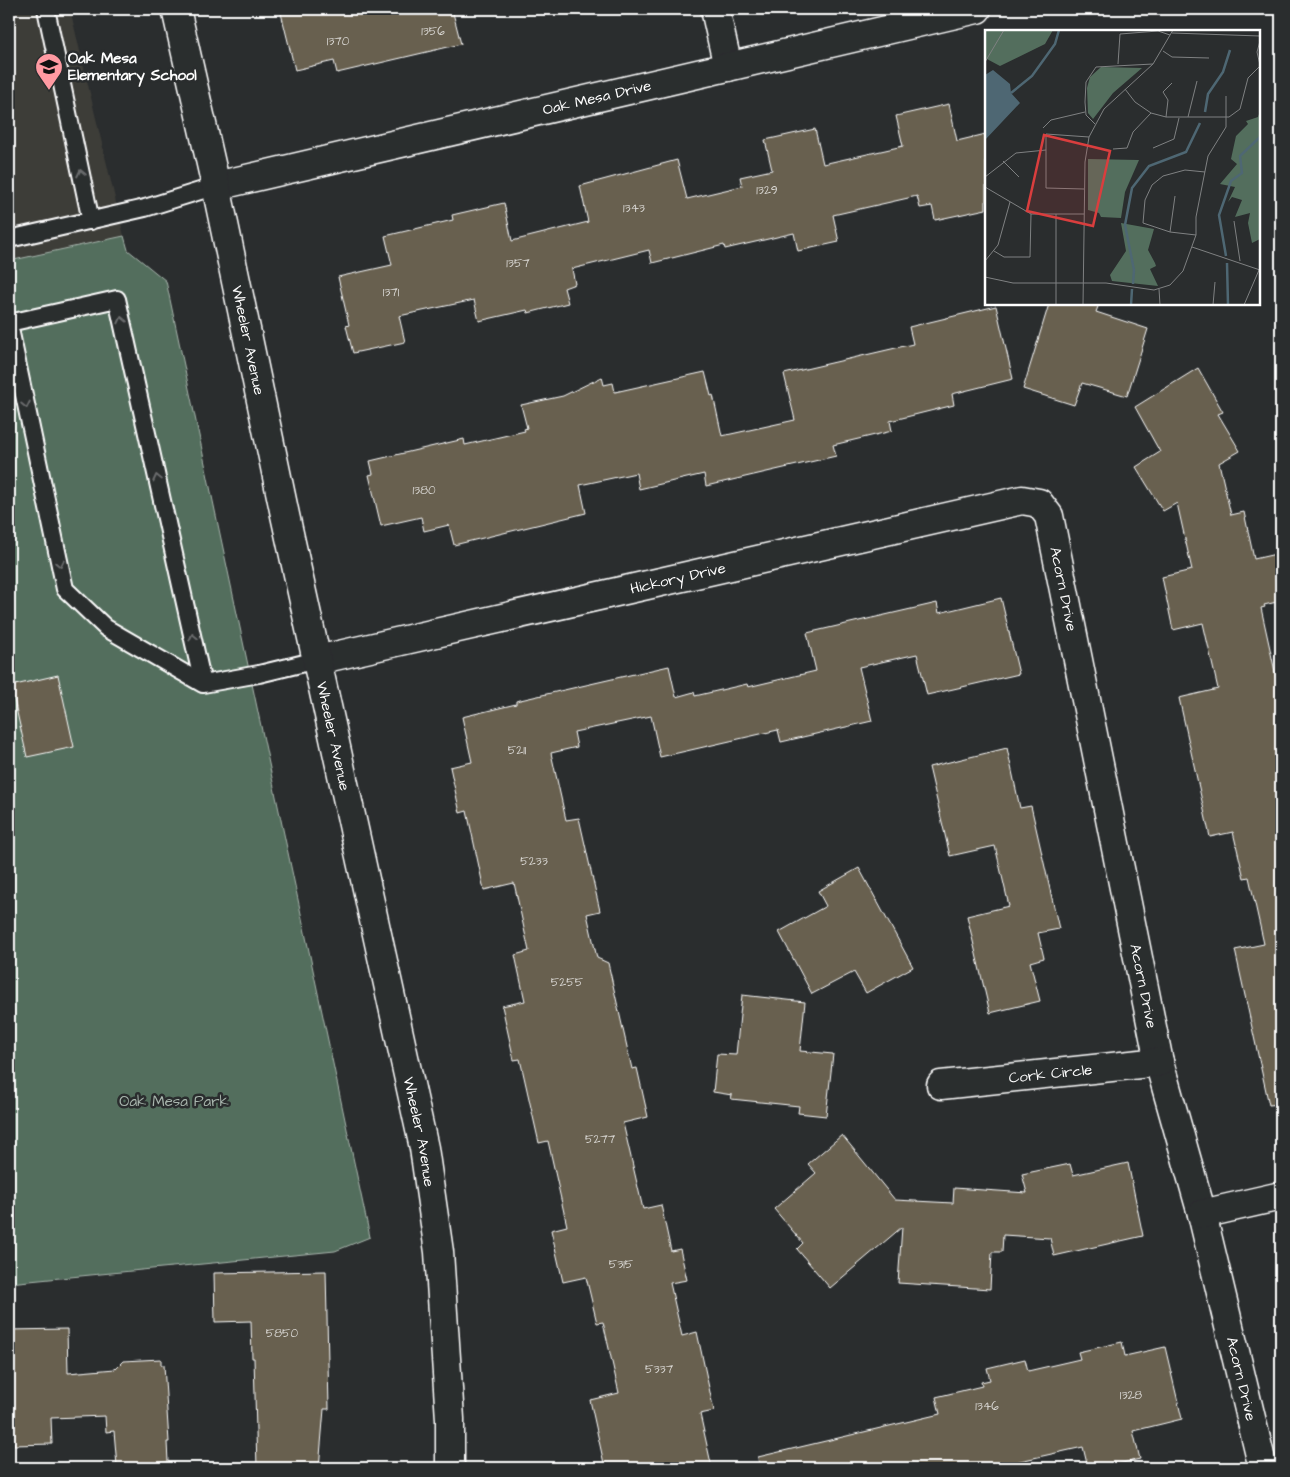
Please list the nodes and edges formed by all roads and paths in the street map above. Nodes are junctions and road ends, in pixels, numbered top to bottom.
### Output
1 (46, 9) edge
2 (176, 9) edge
3 (716, 9) edge
4 (977, 9) edge
5 (728, 67) junction
6 (216, 186) junction
7 (91, 221) junction
8 (9, 239) edge
9 (9, 323) edge
10 (1038, 503) joint
11 (317, 660) junction
12 (204, 684) junction
13 (1159, 1062) junction
14 (941, 1084) dead end
15 (1281, 1196) edge
16 (1202, 1214) junction
17 (450, 1468) edge
18 (1263, 1468) edge

7 -> 1 lane
2 - 6 street, Wheeler Avenue
3 - 5 street
4 - 5 street, Oak Mesa Drive
5 - 6 street, Oak Mesa Drive
6 - 7 lane
6 - 11 street, Wheeler Avenue
7 - 8 lane
9 -> 12 lane
12 -> 9 lane
10 - 11 street, Hickory Drive
10 - 13 street, Acorn Drive
11 - 12 lane
11 - 17 street, Wheeler Avenue
13 - 14 street, Cork Circle
13 - 16 street, Acorn Drive
15 - 16 street
16 - 18 street, Acorn Drive

